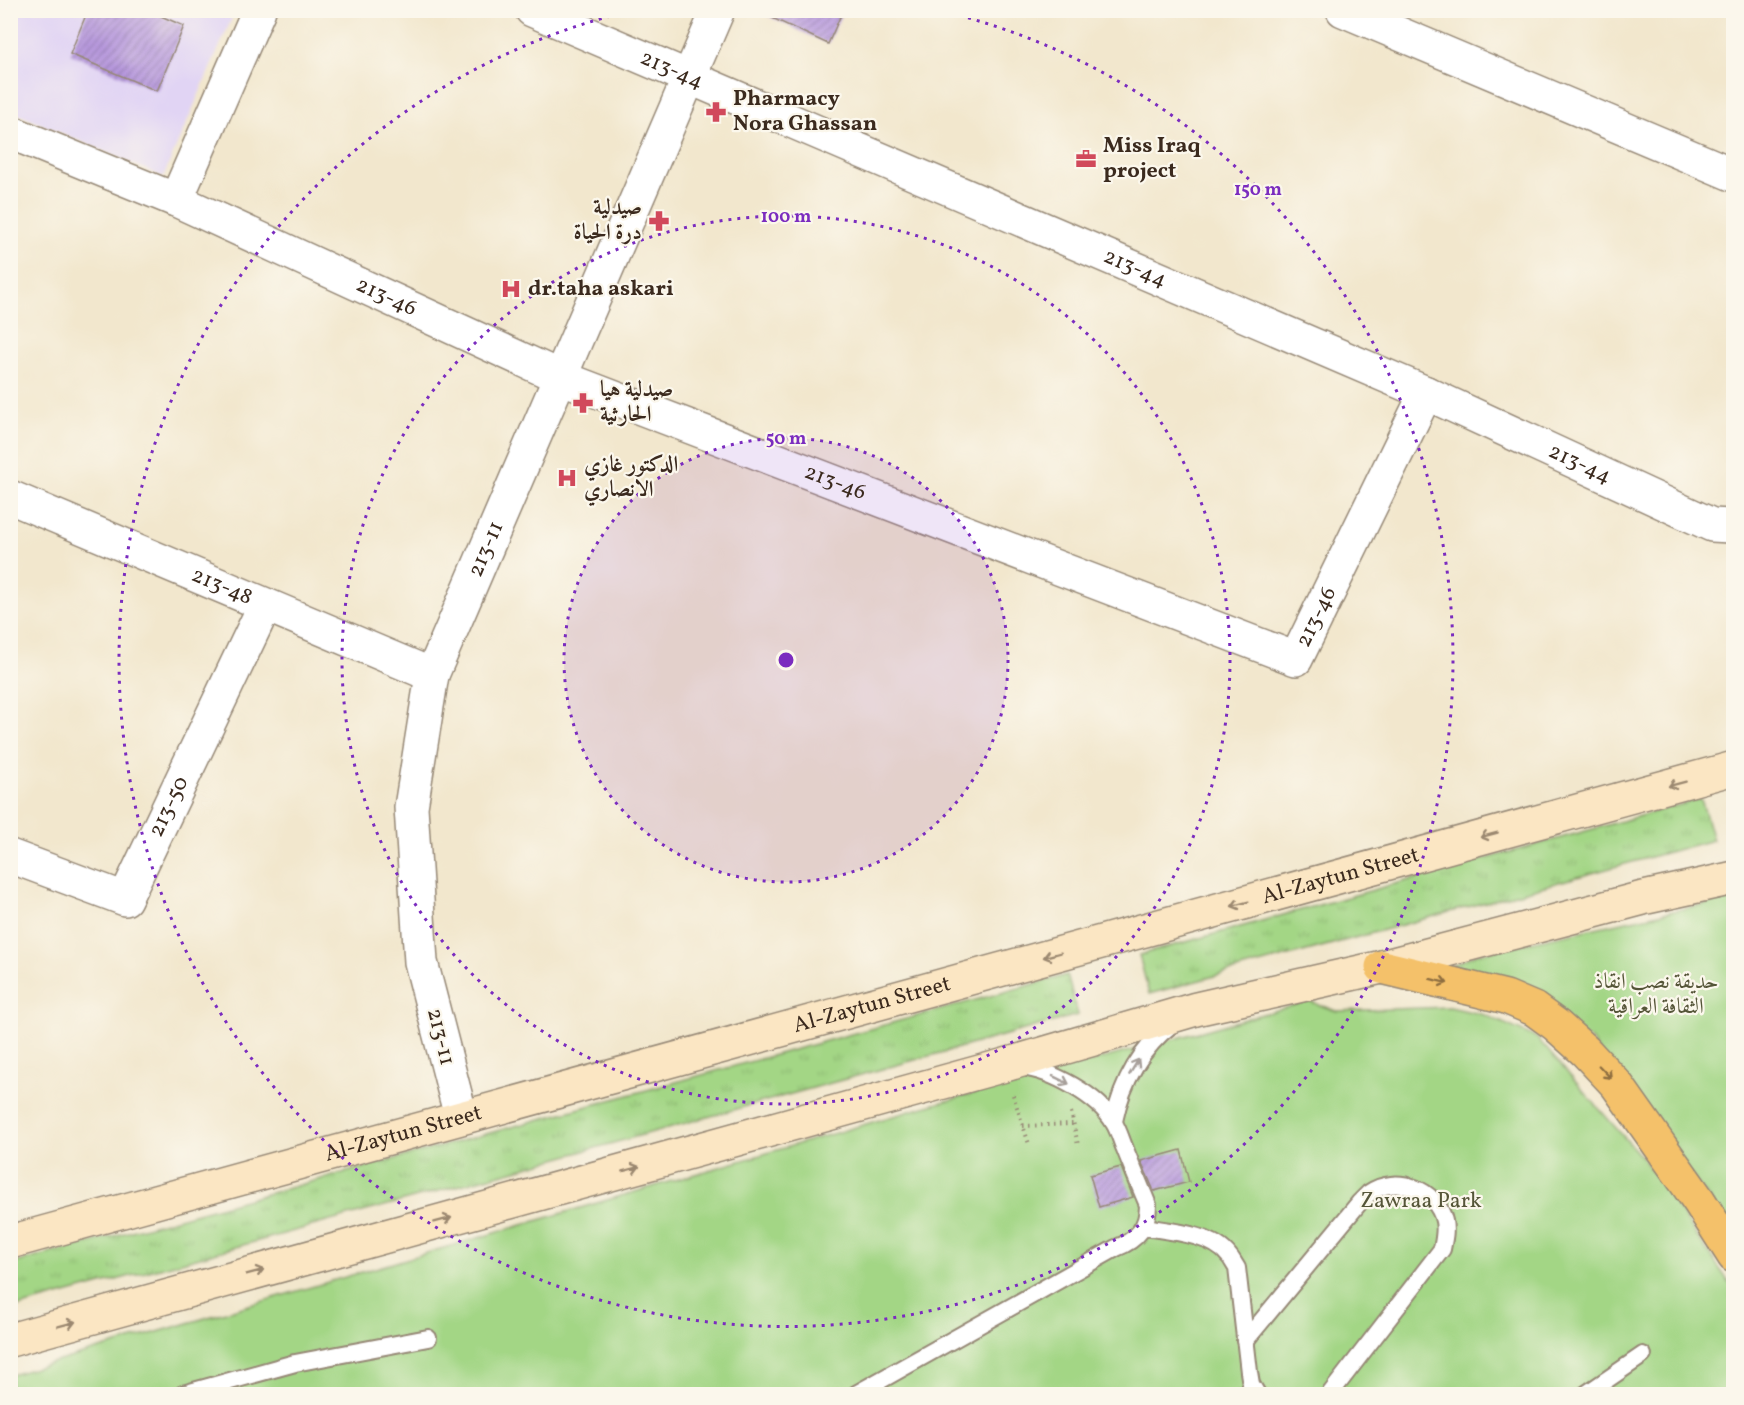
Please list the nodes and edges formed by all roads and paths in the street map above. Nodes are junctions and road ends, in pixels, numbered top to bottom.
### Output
1 (259, 10) edge
2 (532, 10) edge
3 (718, 10) edge
4 (1343, 10) edge
5 (689, 78) junction
6 (10, 132) edge
7 (1734, 175) edge
8 (176, 200) junction
9 (560, 377) junction
10 (1426, 393) junction
11 (10, 497) edge
12 (1734, 524) edge
13 (265, 605) junction
14 (432, 675) junction
15 (1734, 768) edge
16 (10, 856) edge
17 (1734, 878) edge
18 (1382, 966) junction
19 (1196, 1009) junction
20 (1005, 1065) junction
21 (461, 1117) junction
22 (1114, 1121) junction
23 (1022, 1126) junction
24 (1029, 1143) dead end
25 (1078, 1145) dead end
26 (1144, 1227) junction
27 (10, 1242) edge
28 (1734, 1256) edge
29 (428, 1338) dead end
30 (10, 1340) edge
31 (1245, 1341) junction
32 (1642, 1355) dead end
33 (183, 1395) edge
34 (856, 1395) edge
35 (1257, 1395) edge
36 (1330, 1395) edge
37 (1586, 1395) edge

1 - 8 street
2 - 5 street, 213-44
3 - 5 street, 213-11
4 - 7 street
5 - 9 street, 213-11
5 - 10 street, 213-44
6 - 8 street, 213-46
8 - 9 street, 213-46
9 - 10 street, 213-46
9 - 14 street, 213-11
10 - 12 street, 213-44
11 - 13 street, 213-48
13 - 14 street, 213-48
13 - 16 street, 213-50
14 - 21 street, 213-11
15 -> 21 main road, Al-Zaytun Street
17 - 18 main road
18 - 19 main road
18 -> 28 main road
19 - 20 main road
22 -> 19 lane
20 -> 22 lane
20 - 23 path
30 -> 20 main road
21 - 27 main road, Al-Zaytun Street
22 - 26 lane
23 - 24 path
23 - 25 path
26 - 31 lane
26 - 34 lane
29 - 33 lane
31 - 35 lane
31 - 36 lane
32 - 37 lane

